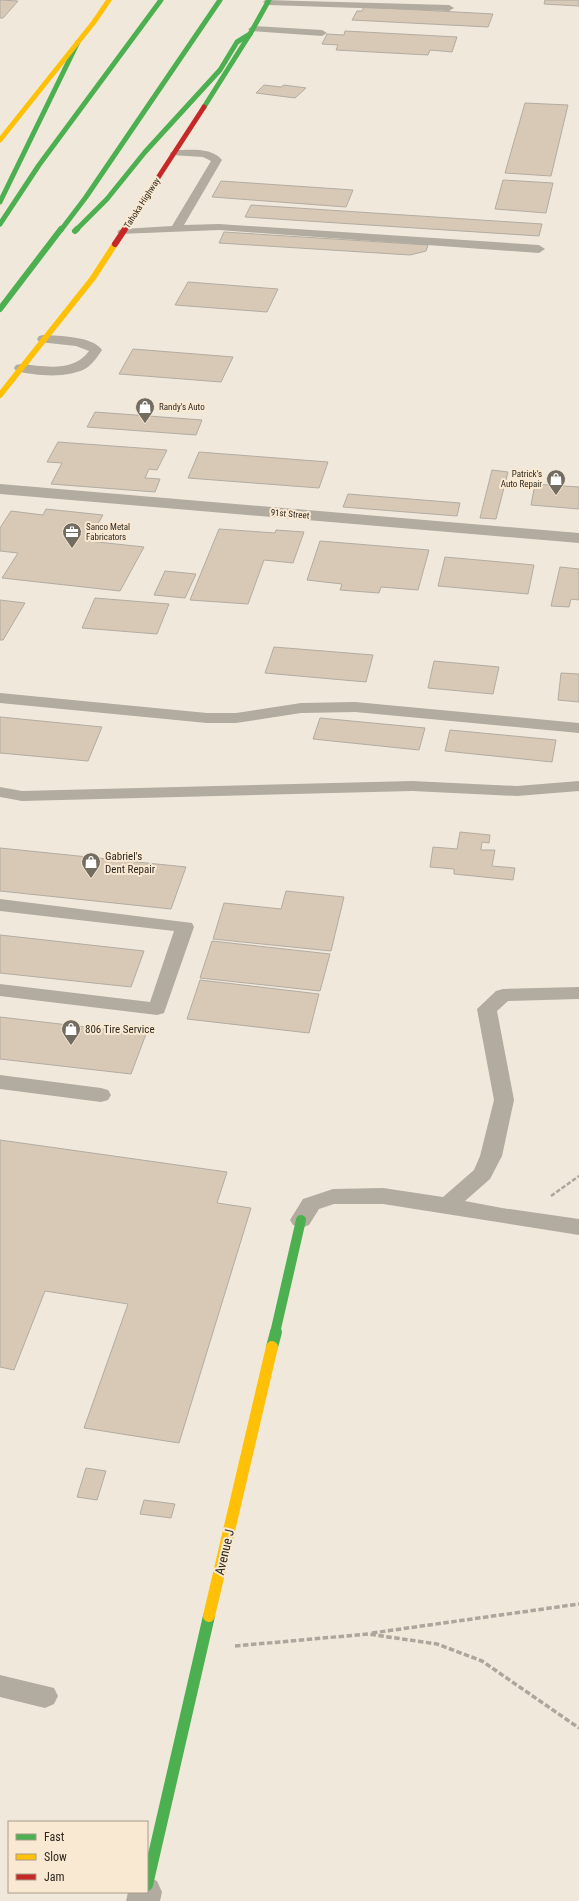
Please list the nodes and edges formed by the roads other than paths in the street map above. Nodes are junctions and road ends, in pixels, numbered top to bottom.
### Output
1 (109, 0) edge
2 (161, 0) edge
3 (220, 0) edge
4 (268, 1) edge
5 (449, 8) dead end
6 (251, 32) junction
7 (322, 33) dead end
8 (78, 42) junction
9 (0, 140) edge
10 (175, 153) junction
11 (0, 202) edge
12 (0, 224) edge
13 (176, 229) junction
14 (123, 232) junction
15 (69, 237) dead end
16 (58, 248) dead end
17 (538, 249) dead end
18 (15, 292) junction
19 (0, 309) edge
20 (43, 339) junction
21 (21, 368) junction
22 (0, 395) edge
23 (0, 489) edge
24 (579, 538) edge
25 (0, 698) edge
26 (579, 728) edge
27 (579, 786) edge
28 (0, 792) edge
29 (0, 905) edge
30 (0, 990) edge
31 (579, 993) edge
32 (0, 1082) edge
33 (101, 1095) dead end
34 (447, 1205) junction
35 (301, 1220) joint
36 (579, 1227) edge
37 (0, 1686) edge
38 (45, 1696) dead end
39 (148, 1881) edge

1 - 8 main road
2 - 12 main road
3 - 18 main road
4 - 5 lane
4 - 6 main road, Tahoka Highway
6 - 7 lane
6 - 10 main road, Tahoka Highway
6 - 15 main road
8 - 9 main road
8 - 11 main road
10 - 13 lane
10 - 14 main road, Tahoka Highway
13 - 14 lane
13 - 17 lane
14 - 20 main road, Tahoka Highway
16 - 18 main road
18 - 19 main road
20 - 21 main road, Tahoka Highway
20 - 21 lane
21 - 22 main road, Tahoka Highway
23 - 24 street, 91st Street
25 - 26 lane
27 - 28 lane
29 - 30 lane
31 - 34 lane
32 - 33 lane
34 - 35 lane
34 - 36 lane
35 - 39 main road, Avenue J
37 - 38 lane

